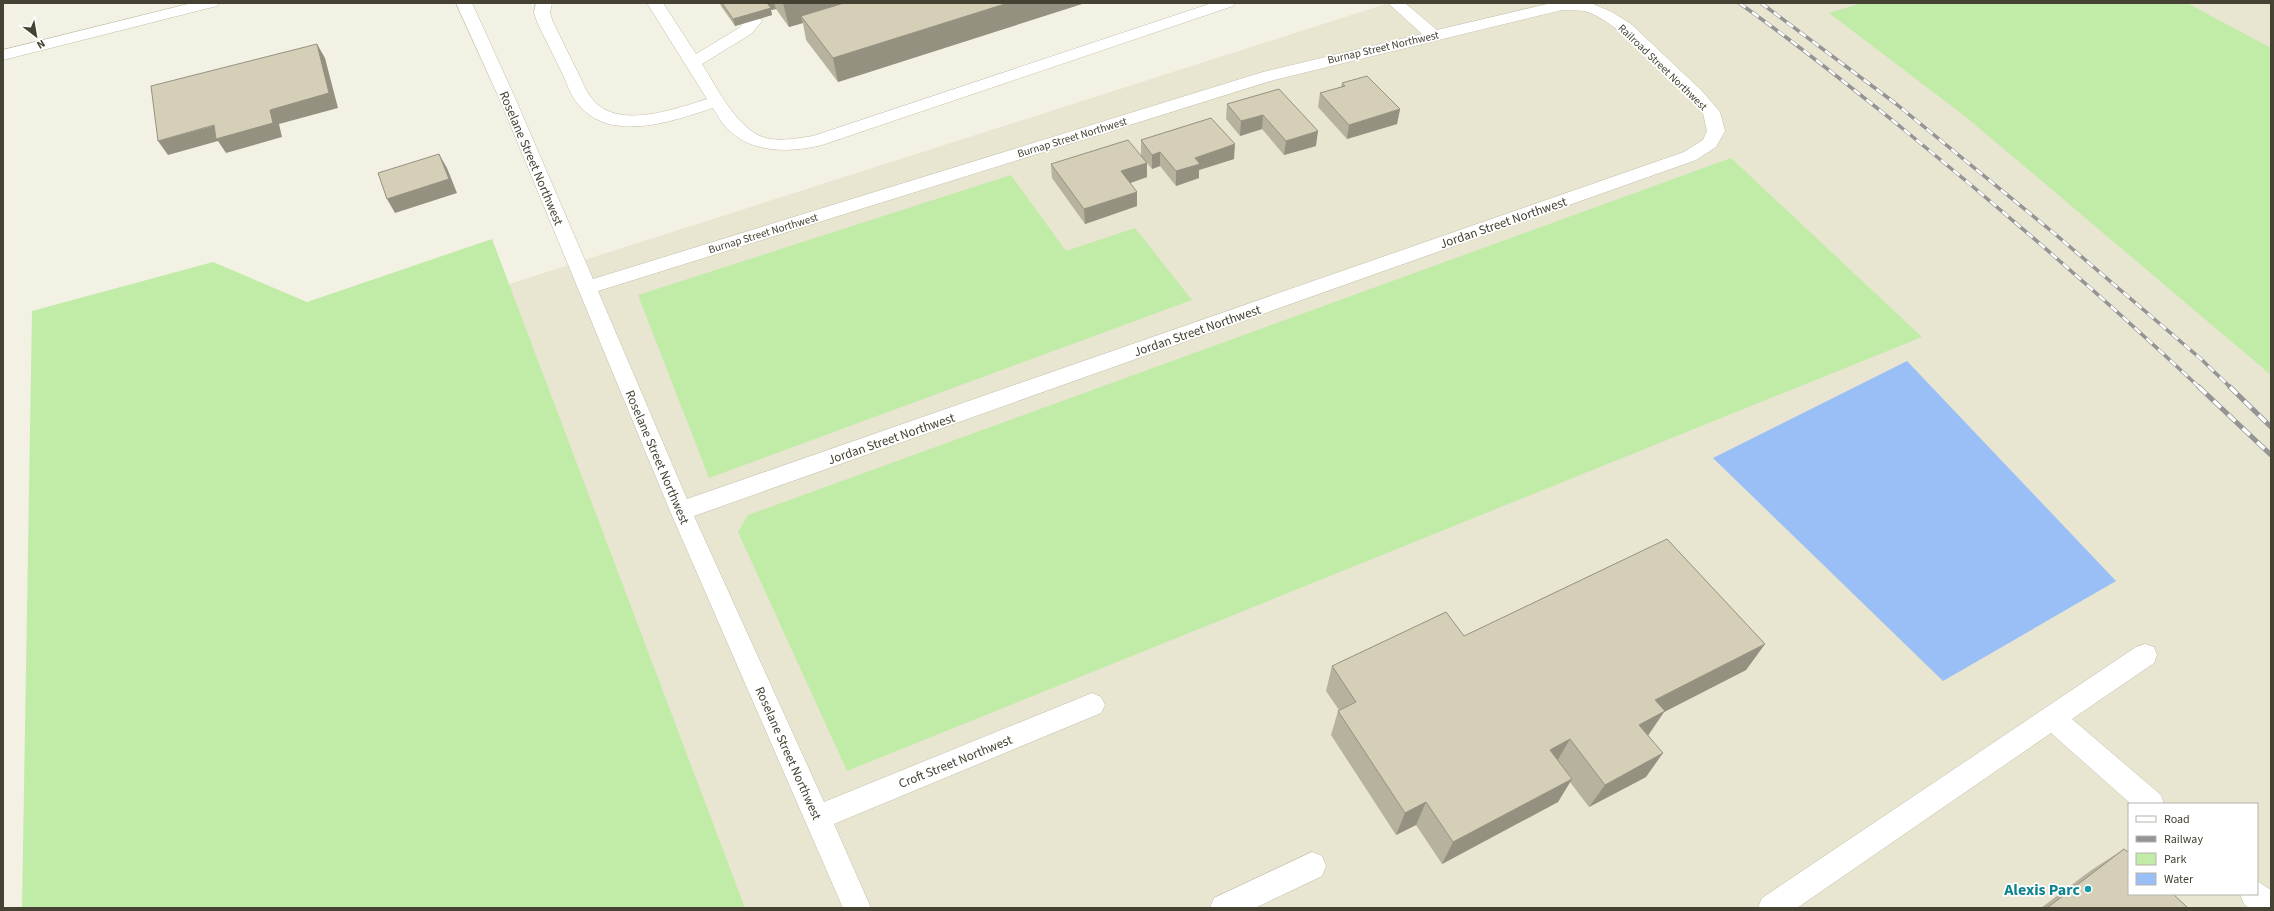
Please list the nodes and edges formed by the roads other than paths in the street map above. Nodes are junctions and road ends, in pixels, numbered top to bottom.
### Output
1 (142, 3) edge
2 (211, 3) edge
3 (464, 3) edge
4 (544, 3) edge
5 (655, 3) edge
6 (1227, 3) edge
7 (1396, 3) edge
8 (1562, 5) joint
9 (144, 20) junction
10 (754, 21) edge
11 (1433, 35) junction
12 (3, 55) edge
13 (693, 63) junction
14 (718, 101) junction
15 (1710, 143) joint
16 (587, 288) junction
17 (681, 512) junction
18 (2145, 654) dead end
19 (1092, 705) dead end
20 (2052, 718) junction
21 (2149, 803) edge
22 (818, 817) junction
23 (1312, 866) dead end
24 (2255, 895) edge
25 (858, 908) edge
26 (1224, 908) edge
27 (1772, 908) edge
28 (2270, 908) edge

1 - 9 street
2 - 9 street
3 - 16 street, Roselane Street Northwest
4 - 14 street
5 - 13 street
6 - 14 street
7 - 11 street
8 - 11 street, Burnap Street Northwest
8 - 15 street, Railroad Street Northwest
9 - 12 street
10 - 13 street
11 - 16 street, Burnap Street Northwest
13 - 14 street
15 - 17 street, Jordan Street Northwest
16 - 17 street, Roselane Street Northwest
17 - 22 street, Roselane Street Northwest
18 - 20 street
19 - 22 street, Croft Street Northwest
20 - 21 street
20 - 27 street
22 - 25 street, Roselane Street Northwest
23 - 26 street
24 - 28 street

